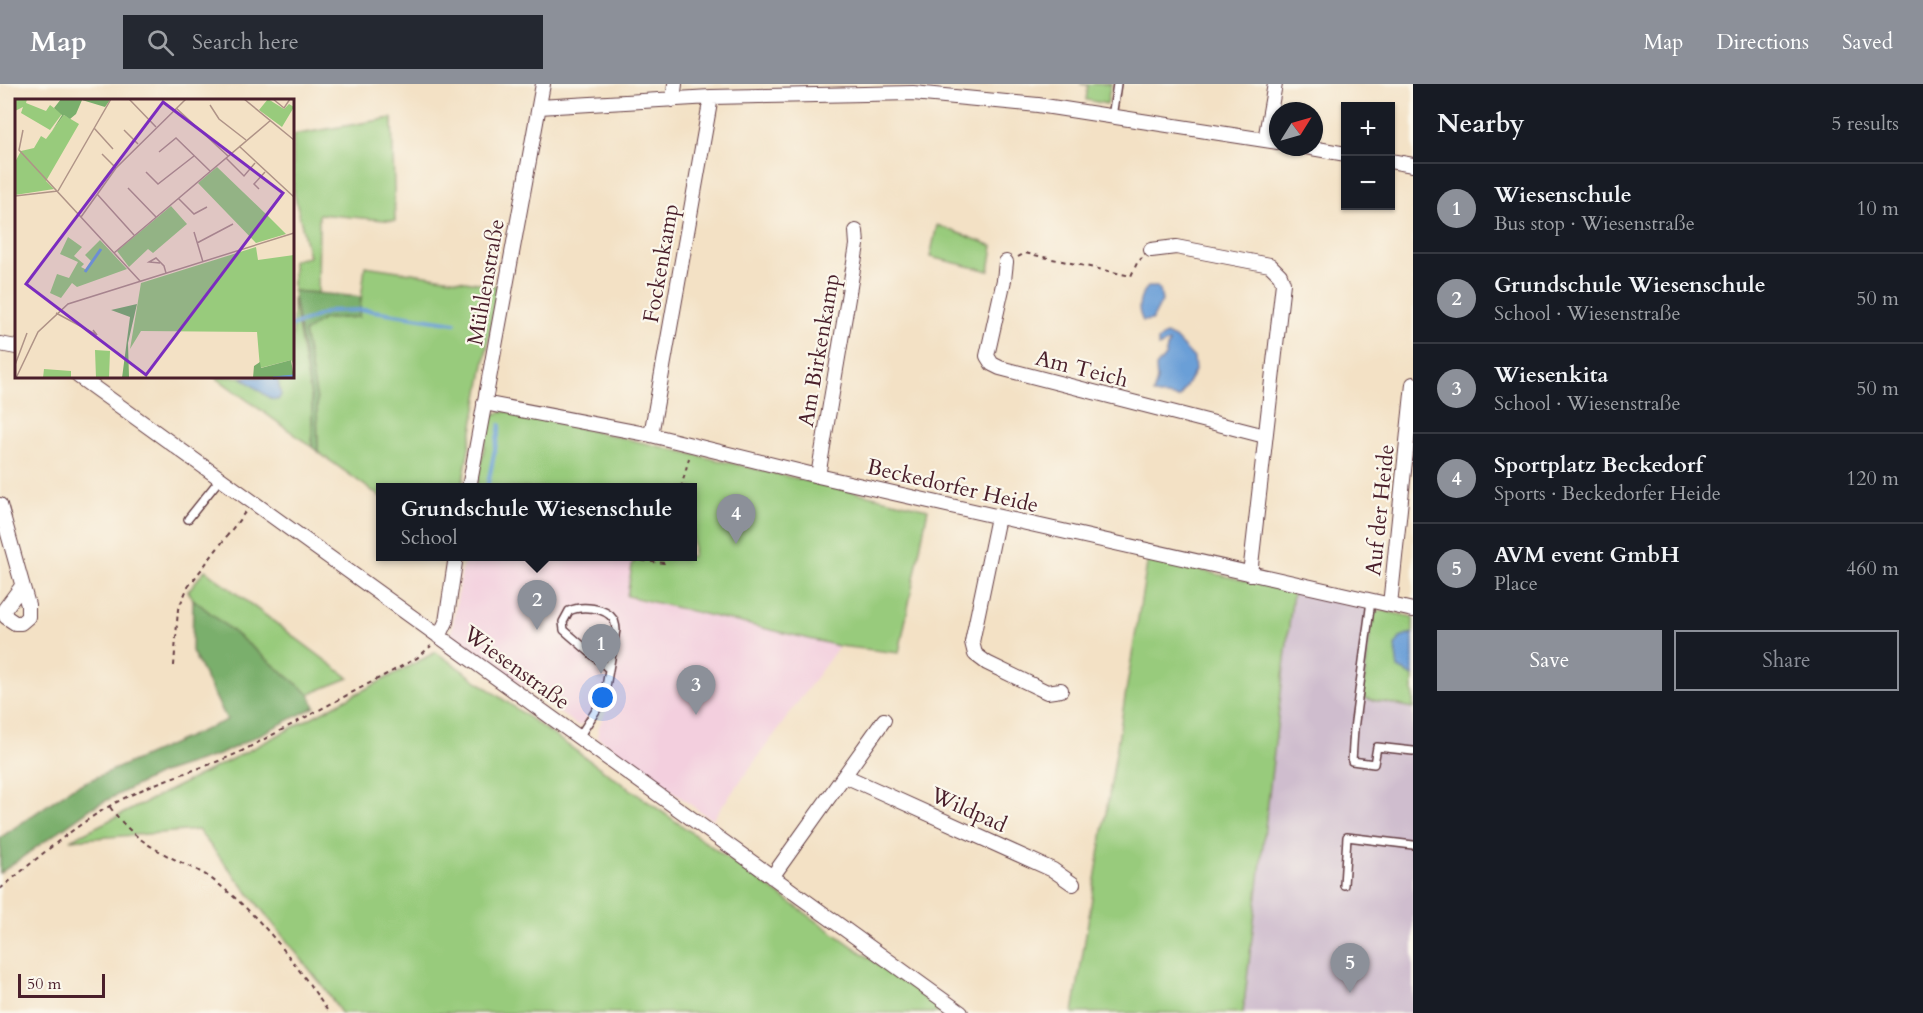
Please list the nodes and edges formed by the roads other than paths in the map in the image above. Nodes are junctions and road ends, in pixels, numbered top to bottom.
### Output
1 (543, 84) edge
2 (675, 84) edge
3 (1117, 84) edge
4 (1275, 84) edge
5 (914, 88) edge
6 (711, 97) junction
7 (673, 100) junction
8 (1274, 102) edge
9 (539, 107) junction
10 (1112, 117) junction
11 (1269, 141) edge
12 (1323, 150) edge
13 (1341, 153) edge
14 (1395, 162) edge
15 (1413, 165) edge
16 (856, 231) dead end
17 (1151, 250) road end
18 (1006, 262) road end
19 (0, 344) edge
20 (15, 347) edge
21 (81, 378) edge
22 (1413, 384) edge
23 (484, 403) junction
24 (651, 435) junction
25 (1265, 436) junction
26 (818, 476) junction
27 (220, 479) junction
28 (470, 483) edge
29 (0, 505) edge
30 (998, 517) junction
31 (188, 519) dead end
32 (2, 522) edge
33 (455, 561) edge
34 (1250, 574) junction
35 (22, 586) dead end
36 (1371, 601) junction
37 (1390, 605) junction
38 (1413, 610) edge
39 (439, 637) junction
40 (609, 669) junction
41 (1061, 690) dead end
42 (884, 720) dead end
43 (579, 737) junction
44 (1413, 751) edge
45 (845, 776) junction
46 (1413, 845) edge
47 (772, 877) junction
48 (1073, 884) dead end
49 (1344, 885) dead end
50 (961, 1013) edge

1 - 9 street, Mühlenstraße
2 - 7 street
3 - 10 lane
4 - 8 street
5 - 6 street
5 - 10 street
6 - 7 street
6 - 24 street, Fockenkamp
7 - 9 street
9 - 23 street, Mühlenstraße
10 - 11 street
12 - 13 street
14 - 15 street
16 - 26 street, Am Birkenkamp
17 - 25 street
18 - 25 street, Am Teich
19 - 20 street
21 - 27 street, Wiesenstraße
22 - 37 street, Auf der Heide
23 - 24 street, Beckedorfer Heide
23 - 28 street, Mühlenstraße
24 - 26 street, Beckedorfer Heide
25 - 34 street
26 - 30 street, Beckedorfer Heide
27 - 31 lane
27 - 39 street, Wiesenstraße
29 - 32 street
30 - 34 street, Beckedorfer Heide
30 - 41 street
32 - 35 street
33 - 39 street
34 - 36 street, Beckedorfer Heide
36 - 37 street, Beckedorfer Heide
36 - 44 lane
37 - 38 street, Beckedorfer Heide
39 - 43 street, Wiesenstraße
40 - 40 lane
40 - 43 lane
42 - 45 street
43 - 47 street, Wiesenstraße
45 - 47 street
45 - 48 street, Wildpad
46 - 49 lane
47 - 50 street, Wiesenstraße

